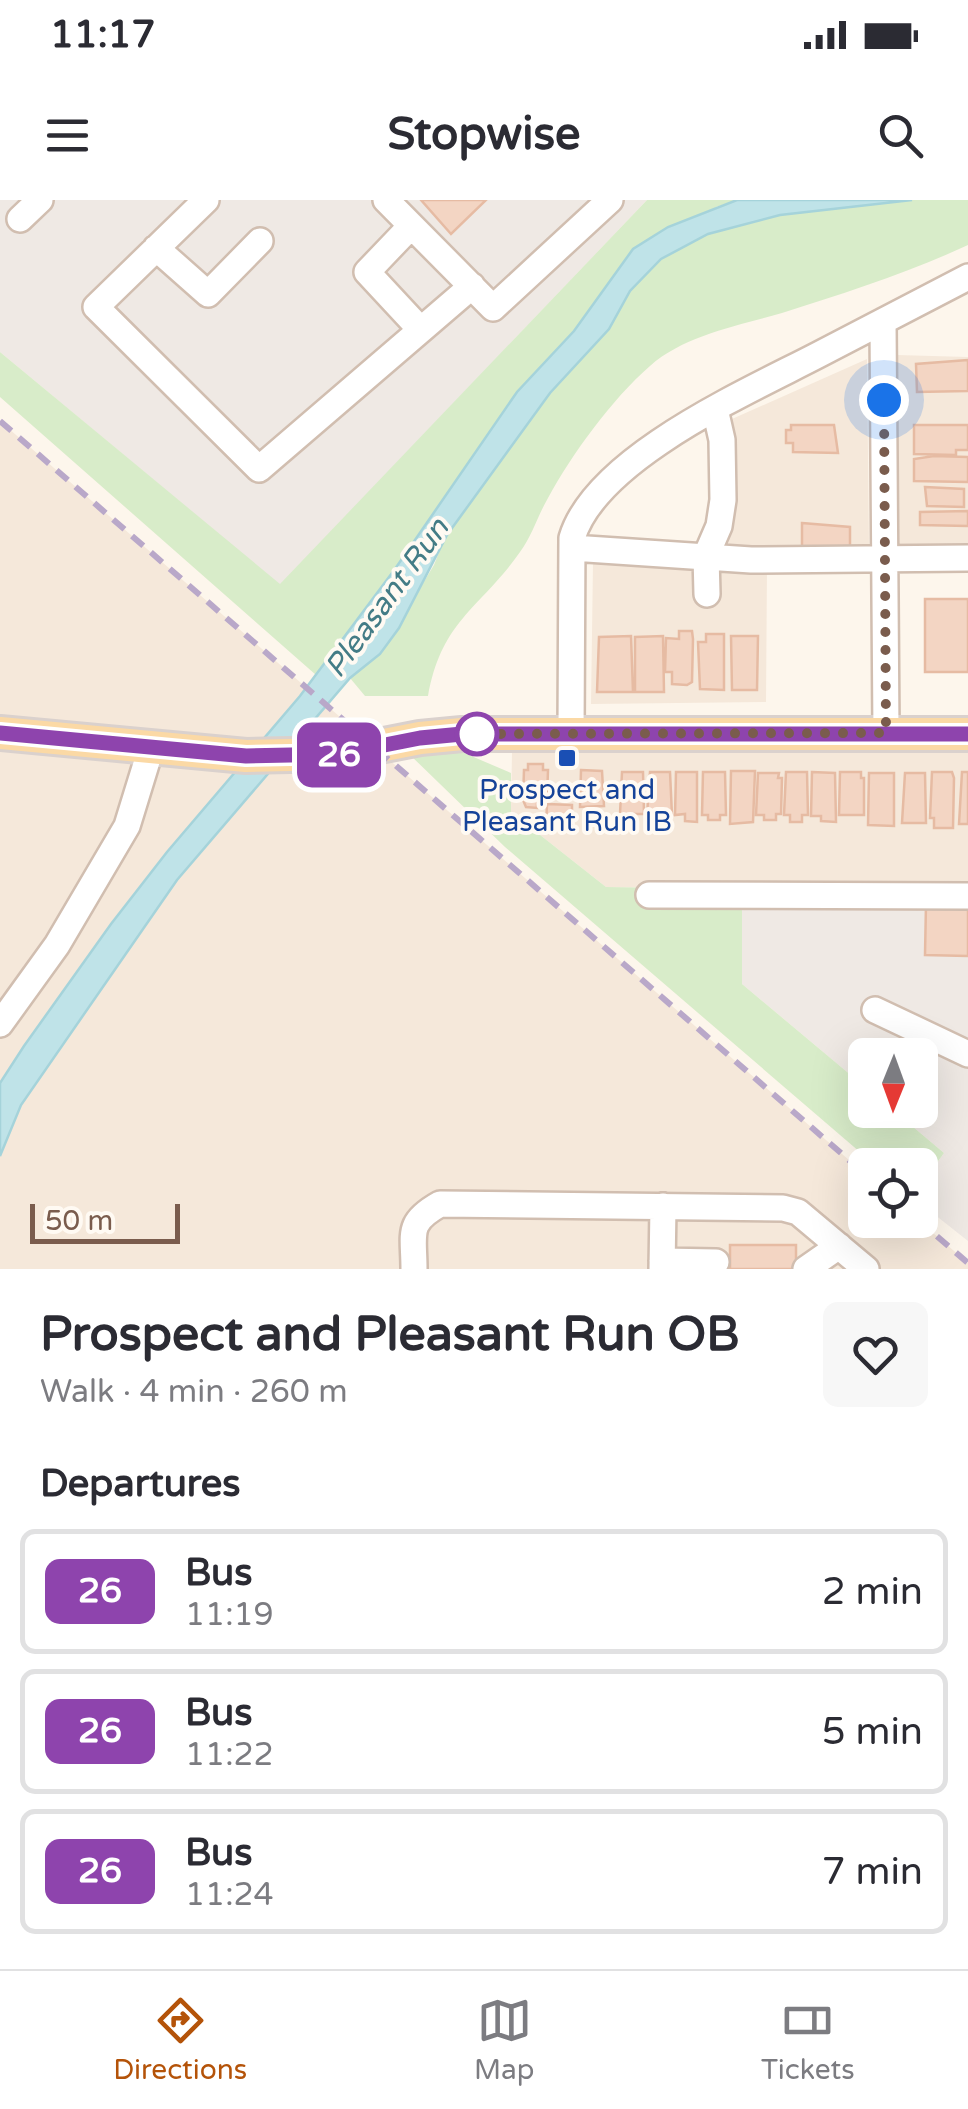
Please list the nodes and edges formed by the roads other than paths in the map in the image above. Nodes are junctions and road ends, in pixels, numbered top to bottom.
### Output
1 (40, 200) edge
2 (206, 200) edge
3 (386, 200) edge
4 (610, 200) edge
5 (20, 219) dead end
6 (412, 226) junction
7 (260, 241) dead end
8 (156, 248) junction
9 (968, 278) edge
10 (472, 286) junction
11 (883, 322) junction
12 (420, 329) junction
13 (715, 408) junction
14 (572, 548) junction
15 (706, 556) junction
16 (884, 558) junction
17 (968, 558) edge
18 (707, 594) dead end
19 (571, 732) junction
20 (0, 733) edge
21 (886, 733) junction
22 (968, 734) edge
23 (150, 748) junction
24 (649, 895) dead end
25 (968, 896) edge
26 (875, 1010) dead end
27 (0, 1024) edge
28 (968, 1054) edge
29 (663, 1206) junction
30 (839, 1246) junction
31 (716, 1262) dead end
32 (662, 1265) edge
33 (414, 1269) edge
34 (806, 1269) edge
35 (866, 1269) edge

1 - 5 street
2 - 8 street
3 - 6 street
4 - 10 street
6 - 10 street
6 - 12 street
7 - 8 street
8 - 12 street
9 - 11 street
10 - 12 street
11 - 13 street
11 - 16 street
13 - 14 street
13 - 15 street
14 - 15 street
14 - 19 street
15 - 16 street
15 - 18 street
16 - 17 street
16 - 21 street
19 - 21 main road
19 - 23 main road
20 - 23 main road
21 - 22 main road
23 - 27 street
24 - 25 street
26 - 28 street
29 - 30 street
29 - 32 street
29 - 33 street
30 - 34 street
30 - 35 street
31 - 32 street

